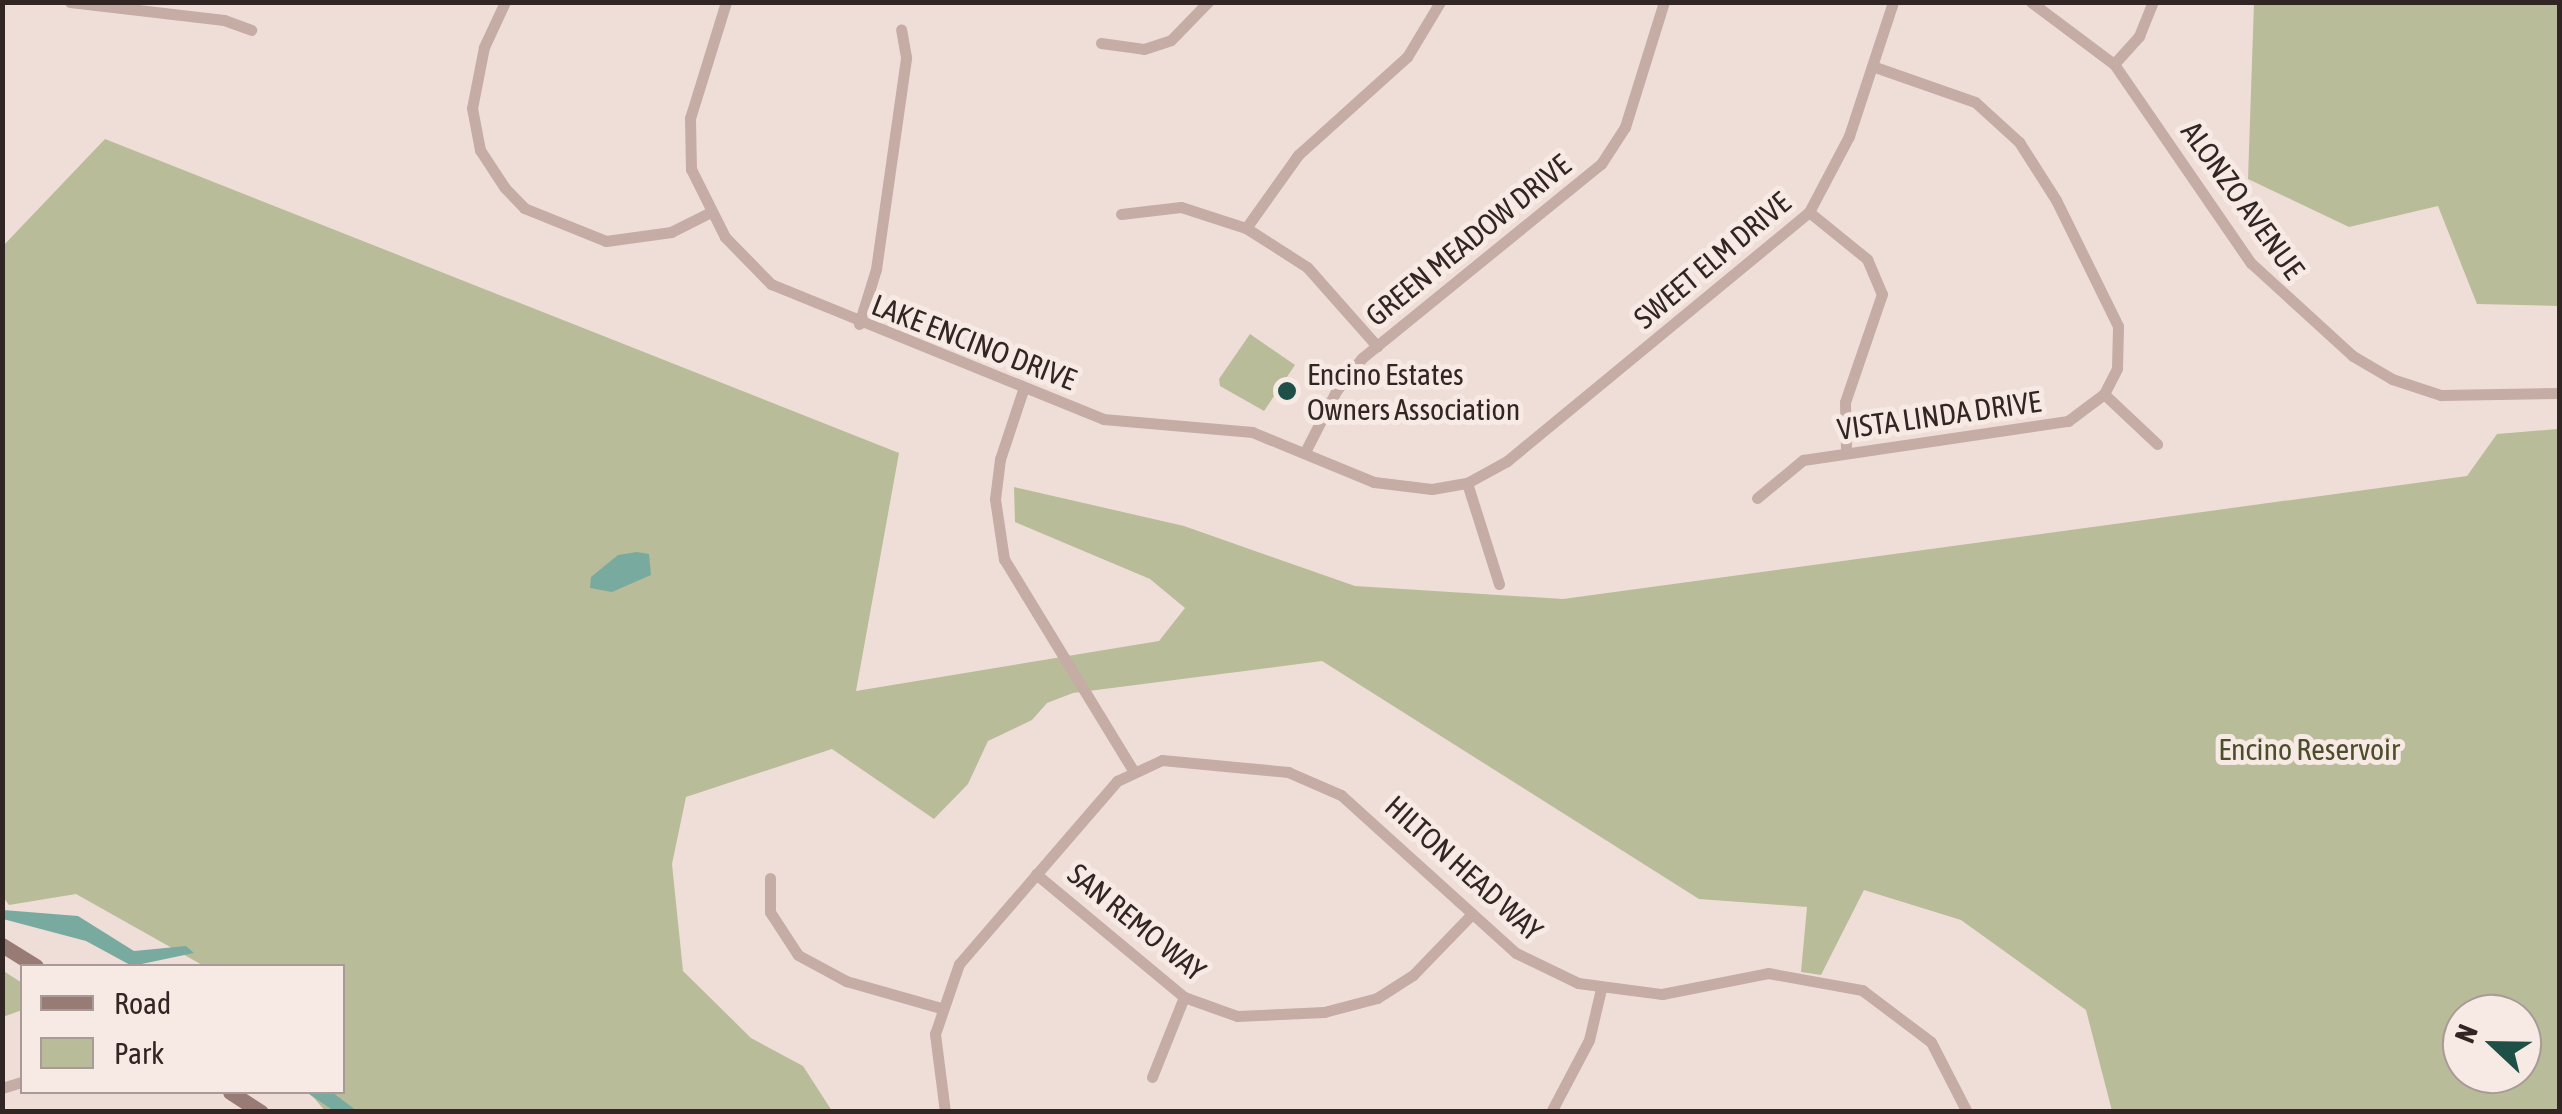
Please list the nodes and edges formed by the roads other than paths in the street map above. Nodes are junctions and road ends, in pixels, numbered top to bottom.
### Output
1 (70, 2) edge
2 (505, 2) edge
3 (726, 2) edge
4 (1208, 2) edge
5 (1440, 2) edge
6 (1664, 2) edge
7 (1893, 2) edge
8 (2031, 2) edge
9 (2154, 2) edge
10 (251, 30) dead end
11 (901, 30) dead end
12 (1100, 43) dead end
13 (2114, 64) junction
14 (1872, 66) junction
15 (1809, 212) junction
16 (709, 214) junction
17 (1121, 214) dead end
18 (1246, 228) junction
19 (859, 324) junction
20 (1376, 346) junction
21 (1024, 390) junction
22 (2560, 393) edge
23 (2104, 394) junction
24 (2158, 444) dead end
25 (1306, 450) junction
26 (1846, 452) junction
27 (1467, 483) junction
28 (1756, 498) dead end
29 (1499, 584) dead end
30 (1132, 769) junction
31 (1036, 874) junction
32 (770, 878) dead end
33 (1472, 914) junction
34 (2, 944) edge
35 (33, 964) edge
36 (1600, 989) junction
37 (1184, 997) junction
38 (941, 1008) junction
39 (1152, 1077) dead end
40 (233, 1094) edge
41 (261, 1112) edge
42 (945, 1112) edge
43 (1551, 1112) edge
44 (1967, 1112) edge

1 - 10 street
2 - 16 street
3 - 16 street, LAKE ENCINO DRIVE
4 - 12 street
5 - 18 street
6 - 20 street, GREEN MEADOW DRIVE
7 - 14 street, SWEET ELM DRIVE
8 - 13 street, ALONZO AVENUE
9 - 13 street
11 - 19 street
13 - 22 street, ALONZO AVENUE
14 - 15 street, SWEET ELM DRIVE
14 - 23 street
15 - 26 street
15 - 27 street, SWEET ELM DRIVE
16 - 19 street, LAKE ENCINO DRIVE
17 - 18 street
18 - 20 street
19 - 21 street, LAKE ENCINO DRIVE
20 - 25 street, GREEN MEADOW DRIVE
21 - 25 street, LAKE ENCINO DRIVE
21 - 30 street
23 - 24 street
23 - 26 street, VISTA LINDA DRIVE
25 - 27 street, LAKE ENCINO DRIVE
26 - 28 street, VISTA LINDA DRIVE
27 - 29 street
30 - 31 street
30 - 33 street, HILTON HEAD WAY
31 - 37 street, SAN REMO WAY
31 - 38 street
32 - 38 street
33 - 36 street, HILTON HEAD WAY
33 - 37 street, SAN REMO WAY
34 - 35 main road
36 - 43 street
36 - 44 street, HILTON HEAD WAY
37 - 39 street
38 - 42 street
40 - 41 main road

